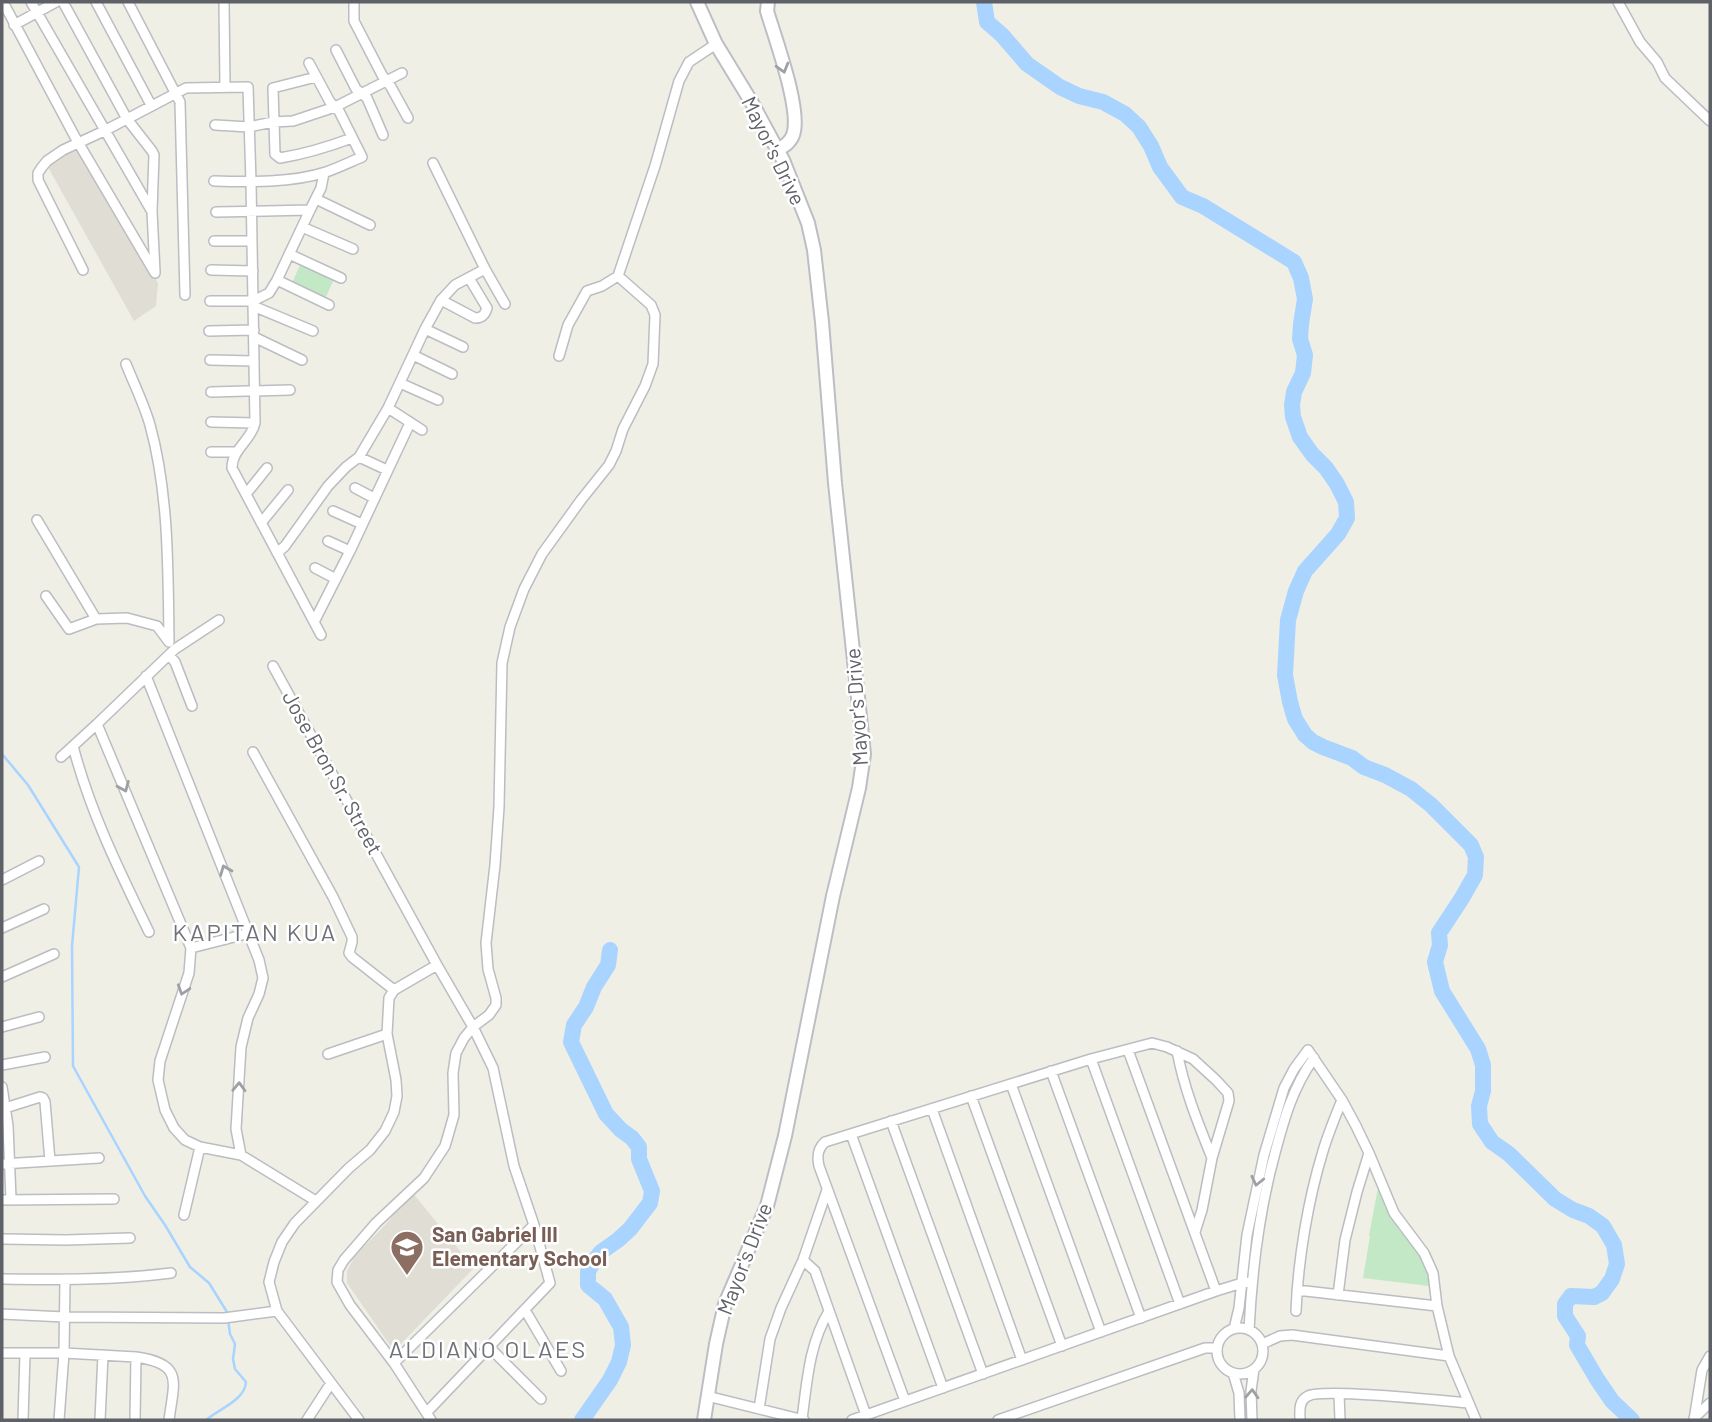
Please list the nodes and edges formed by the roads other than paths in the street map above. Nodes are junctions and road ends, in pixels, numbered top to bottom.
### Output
1 (3, 2) edge
2 (31, 2) edge
3 (56, 2) edge
4 (63, 2) edge
5 (96, 2) edge
6 (128, 2) edge
7 (224, 2) edge
8 (354, 2) edge
9 (697, 2) edge
10 (768, 2) edge
11 (1618, 2) edge
12 (36, 11) junction
13 (15, 25) junction
14 (716, 44) junction
15 (336, 50) dead end
16 (309, 63) dead end
17 (402, 73) dead end
18 (316, 77) junction
19 (387, 80) junction
20 (225, 86) junction
21 (176, 92) junction
22 (361, 93) junction
23 (151, 105) junction
24 (335, 107) junction
25 (408, 118) dead end
26 (127, 119) junction
27 (1710, 121) edge
28 (273, 122) junction
29 (215, 125) dead end
30 (249, 127) junction
31 (104, 131) junction
32 (383, 135) dead end
33 (352, 138) junction
34 (79, 143) junction
35 (777, 149) junction
36 (433, 163) dead end
37 (324, 173) junction
38 (214, 181) dead end
39 (251, 182) junction
40 (316, 199) junction
41 (310, 210) junction
42 (152, 211) junction
43 (252, 211) junction
44 (216, 212) dead end
45 (370, 225) dead end
46 (302, 227) junction
47 (215, 241) dead end
48 (252, 241) junction
49 (353, 249) dead end
50 (289, 254) junction
51 (485, 269) junction
52 (83, 270) dead end
53 (211, 270) dead end
54 (253, 271) junction
55 (618, 276) junction
56 (341, 278) dead end
57 (469, 278) junction
58 (277, 280) junction
59 (185, 295) dead end
60 (441, 300) junction
61 (210, 301) dead end
62 (253, 303) junction
63 (505, 304) dead end
64 (329, 305) dead end
65 (425, 328) junction
66 (209, 331) dead end
67 (313, 331) dead end
68 (254, 334) junction
69 (463, 347) dead end
70 (412, 355) junction
71 (559, 356) dead end
72 (210, 360) dead end
73 (302, 360) dead end
74 (254, 361) junction
75 (126, 364) dead end
76 (452, 374) dead end
77 (400, 383) junction
78 (289, 390) dead end
79 (255, 391) junction
80 (211, 392) dead end
81 (438, 400) dead end
82 (388, 408) junction
83 (211, 422) dead end
84 (255, 423) junction
85 (410, 423) junction
86 (422, 430) dead end
87 (211, 452) dead end
88 (236, 452) junction
89 (359, 457) junction
90 (267, 468) dead end
91 (387, 470) junction
92 (355, 488) dead end
93 (288, 490) dead end
94 (246, 494) junction
95 (374, 498) junction
96 (333, 511) dead end
97 (37, 520) dead end
98 (261, 523) junction
99 (362, 524) junction
100 (328, 541) dead end
101 (350, 551) junction
102 (277, 553) junction
103 (315, 568) dead end
104 (337, 579) junction
105 (46, 596) dead end
106 (96, 619) junction
107 (219, 620) dead end
108 (314, 622) junction
109 (321, 635) dead end
110 (171, 648) junction
111 (273, 666) dead end
112 (146, 676) junction
113 (192, 706) dead end
114 (97, 724) junction
115 (73, 746) junction
116 (253, 752) dead end
117 (61, 757) dead end
118 (39, 861) dead end
119 (2, 880) edge
120 (44, 909) dead end
121 (2, 928) edge
122 (149, 932) dead end
123 (250, 933) junction
124 (191, 948) junction
125 (54, 954) dead end
126 (437, 965) junction
127 (2, 977) edge
128 (394, 990) junction
129 (39, 1017) dead end
130 (2, 1027) edge
131 (473, 1027) junction
132 (387, 1034) junction
133 (1128, 1050) junction
134 (1177, 1051) junction
135 (328, 1054) dead end
136 (45, 1057) dead end
137 (1091, 1059) junction
138 (2, 1065) edge
139 (1051, 1071) junction
140 (1011, 1084) junction
141 (2, 1087) edge
142 (971, 1096) junction
143 (1342, 1100) junction
144 (3, 1109) edge
145 (932, 1109) junction
146 (891, 1121) junction
147 (851, 1134) junction
148 (200, 1147) junction
149 (1369, 1153) junction
150 (242, 1155) junction
151 (99, 1158) dead end
152 (1212, 1158) junction
153 (50, 1161) junction
154 (5, 1164) edge
155 (827, 1190) junction
156 (6, 1199) edge
157 (114, 1199) dead end
158 (316, 1201) junction
159 (184, 1215) dead end
160 (534, 1225) junction
161 (1195, 1232) junction
162 (130, 1238) dead end
163 (2, 1239) edge
164 (803, 1260) junction
165 (171, 1273) dead end
166 (2, 1279) edge
167 (65, 1280) junction
168 (1247, 1282) junction
169 (1297, 1290) junction
170 (1216, 1291) junction
171 (1338, 1295) junction
172 (1180, 1304) junction
173 (1437, 1306) junction
174 (525, 1310) junction
175 (277, 1311) junction
176 (829, 1311) junction
177 (1296, 1311) dead end
178 (2, 1314) edge
179 (64, 1317) junction
180 (1141, 1318) junction
181 (1234, 1329) junction
182 (1249, 1330) junction
183 (1101, 1332) junction
184 (1262, 1344) junction
185 (1062, 1346) junction
186 (489, 1347) junction
187 (1217, 1348) junction
188 (2, 1353) edge
189 (64, 1353) junction
190 (25, 1354) junction
191 (103, 1355) junction
192 (1449, 1356) junction
193 (136, 1357) junction
194 (1023, 1360) junction
195 (1708, 1360) edge
196 (394, 1363) junction
197 (1254, 1369) junction
198 (561, 1371) dead end
199 (1233, 1373) junction
200 (983, 1374) junction
201 (331, 1383) junction
202 (943, 1388) junction
203 (1339, 1394) junction
204 (707, 1396) junction
205 (541, 1399) dead end
206 (905, 1401) junction
207 (1468, 1403) junction
208 (1710, 1403) edge
209 (759, 1409) junction
210 (866, 1415) junction
211 (429, 1416) edge
212 (1694, 1419) edge
213 (23, 1420) edge
214 (59, 1420) edge
215 (100, 1420) edge
216 (135, 1420) edge
217 (169, 1420) edge
218 (307, 1420) edge
219 (359, 1420) edge
220 (704, 1420) edge
221 (804, 1420) edge
222 (852, 1420) edge
223 (998, 1420) edge
224 (1240, 1420) edge
225 (1252, 1420) edge
226 (1300, 1420) edge
227 (1340, 1420) edge
228 (1476, 1420) edge

1 - 13 street
2 - 12 street
3 - 12 street
4 - 26 street
5 - 23 street
6 - 21 street
7 - 20 street
8 - 19 street
9 - 14 street, Mayor's Drive
10 -> 35 street
11 - 27 street
12 - 13 street
12 - 31 street
13 - 34 street
14 - 35 street, Mayor's Drive
14 - 55 street
15 - 22 street
16 - 18 street
17 - 19 street
18 - 24 street
18 - 28 street
19 - 22 street
19 - 25 street
20 - 21 street
20 - 30 street
21 - 23 street
21 - 59 street
22 - 24 street
22 - 32 street
23 - 26 street
24 - 28 street
24 - 33 street
26 - 31 street
26 - 42 street
28 - 30 street
28 - 33 street
29 - 30 street
30 - 39 street
31 - 34 street
31 - 42 street
33 - 37 street
34 - 42 street
34 - 52 street
35 - 204 street, Mayor's Drive
36 - 51 street
37 - 39 street
37 - 40 street
38 - 39 street
39 - 43 street
40 - 41 street
40 - 45 street
41 - 43 street
41 - 46 street
43 - 44 street
43 - 48 street
46 - 49 street
46 - 50 street
47 - 48 street
48 - 54 street
50 - 56 street
50 - 58 street
51 - 57 street
51 - 63 street
53 - 54 street
54 - 62 street
55 - 71 street
55 - 131 street
57 - 60 street
57 - 60 street
58 - 62 street
58 - 64 street
60 - 65 street
61 - 62 street
62 - 67 street
62 - 68 street
65 - 69 street
65 - 70 street
66 - 68 street
68 - 73 street
68 - 74 street
70 - 76 street
70 - 77 street
72 - 74 street
74 - 79 street
75 - 110 street
77 - 81 street
77 - 82 street
78 - 79 street
79 - 80 street
79 - 84 street
82 - 85 street
82 - 89 street
83 - 84 street
84 - 88 street
85 - 86 street
85 - 91 street
87 - 88 street
88 - 94 street
89 - 91 street
89 - 102 street
90 - 94 street
91 - 95 street
92 - 95 street
93 - 98 street
94 - 98 street
95 - 99 street
96 - 99 street
97 - 106 street
98 - 102 street
99 - 101 street
100 - 101 street
101 - 104 street
102 - 108 street
103 - 104 street
104 - 108 street
105 - 106 street
106 - 110 street
107 - 110 street
108 - 109 street
110 - 112 street
110 - 113 street
111 - 126 street, Jose Bron Sr. Street
112 - 114 street
123 -> 112 street
114 - 115 street
114 -> 124 street
115 - 117 street
115 - 122 street
116 - 128 street
118 - 119 street
120 - 121 street
123 - 124 street
150 -> 123 street
124 -> 148 street
125 - 127 street
126 - 128 street
126 - 131 street, Jose Bron Sr. Street
128 - 132 street
129 - 130 street
131 - 160 street, Jose Bron Sr. Street
131 - 196 street
132 - 135 street
132 - 158 street
133 - 134 street
133 - 137 street
133 - 161 street
134 - 152 street
134 - 152 street
136 - 138 street
137 - 139 street
137 - 172 street
139 - 140 street
139 - 180 street
140 - 142 street
140 - 183 street
141 - 144 street
142 - 145 street
142 - 185 street
143 - 149 street
143 - 168 street
143 - 169 street
144 - 153 street
144 - 154 street
145 - 146 street
145 - 194 street
146 - 147 street
146 - 200 street
147 - 155 street
147 - 202 street
148 - 150 street
148 - 159 street
149 - 171 street
149 - 173 street
150 - 158 street
151 - 153 street
152 - 161 street
153 - 154 street
154 - 156 street
155 - 164 street
155 - 206 street
156 - 157 street
158 - 175 street
160 - 174 street, Jose Bron Sr. Street
160 - 196 street
161 - 170 street
162 - 163 street
164 - 176 street
164 - 209 street
165 - 167 street
166 - 167 street
167 - 179 street
168 - 170 street
168 - 181 street
168 - 182 street
169 - 171 street
169 - 177 street
170 - 172 street
171 - 173 street
172 - 180 street
173 - 192 street
174 - 186 street
174 - 198 street
175 - 179 street
175 - 201 street
176 - 210 street
176 - 221 street
178 - 179 street
179 - 189 street
180 - 183 street
181 - 182 street
181 - 187 street
182 - 184 street
183 - 185 street
184 - 192 street
184 - 197 street
185 - 194 street
186 - 205 street
186 - 211 street
187 - 199 street
187 - 223 street
188 - 190 street
189 - 190 street
189 - 191 street
189 - 214 street
190 - 213 street
191 - 193 street
191 - 215 street
192 - 207 street
193 - 216 street
193 - 217 street
194 - 200 street
195 - 212 street
196 - 211 street
197 - 199 street
225 -> 197 street
199 - 224 street
200 - 202 street
201 - 218 street
201 - 219 street
202 - 206 street
203 - 207 street
203 - 226 street
203 - 227 street
204 - 209 street
204 - 220 street, Mayor's Drive
206 - 210 street
207 - 228 street
208 - 212 street
209 - 221 street
210 - 222 street

